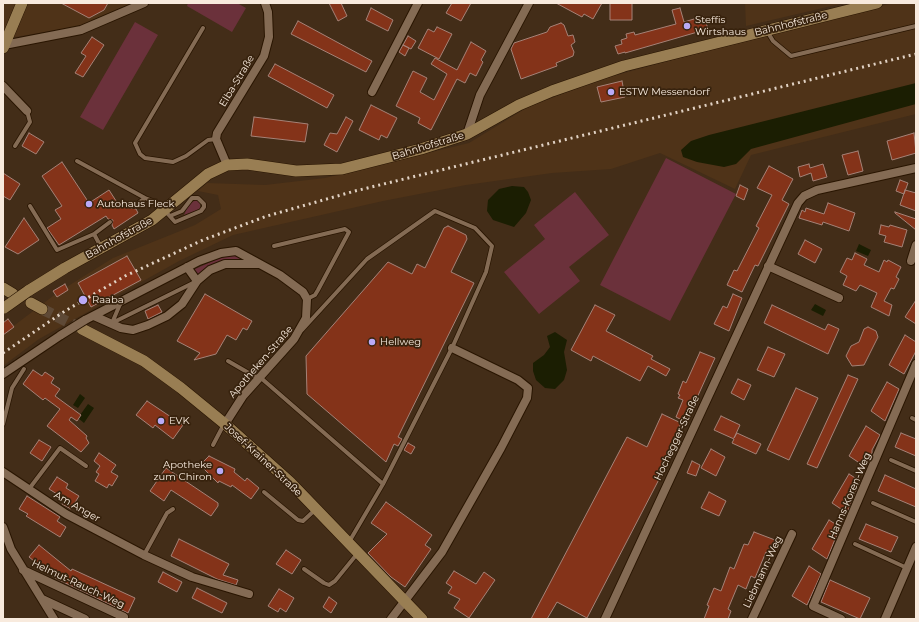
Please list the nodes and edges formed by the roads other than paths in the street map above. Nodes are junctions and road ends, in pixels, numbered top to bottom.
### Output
1 (22, 3) edge
2 (144, 3) edge
3 (265, 3) edge
4 (418, 3) edge
5 (529, 3) edge
6 (876, 3) edge
7 (916, 26) edge
8 (203, 28) dead end
9 (767, 31) junction
10 (4, 46) edge
11 (3, 86) edge
12 (372, 92) dead end
13 (27, 111) joint
14 (467, 134) junction
15 (216, 139) junction
16 (15, 146) dead end
17 (77, 161) dead end
18 (227, 165) junction
19 (916, 168) edge
20 (145, 198) junction
21 (30, 206) dead end
22 (134, 206) dead end
23 (168, 214) junction
24 (110, 222) dead end
25 (94, 234) junction
26 (916, 245) edge
27 (274, 246) dead end
28 (101, 248) junction
29 (910, 262) dead end
30 (262, 264) junction
31 (768, 266) junction
32 (187, 267) junction
33 (197, 280) junction
34 (3, 288) edge
35 (13, 294) dead end
36 (839, 298) dead end
37 (307, 299) junction
38 (121, 302) junction
39 (31, 303) dead end
40 (4, 308) edge
41 (42, 309) tunnel mouth
42 (94, 316) junction
43 (112, 323) junction
44 (84, 324) junction
45 (294, 340) junction
46 (452, 348) junction
47 (228, 362) dead end
48 (916, 364) edge
49 (24, 369) dead end
50 (3, 374) edge
51 (260, 378) junction
52 (3, 424) edge
53 (225, 424) junction
54 (213, 445) dead end
55 (891, 460) dead end
56 (86, 466) dead end
57 (916, 471) edge
58 (3, 472) edge
59 (383, 484) junction
60 (29, 490) junction
61 (264, 492) dead end
62 (874, 503) dead end
63 (173, 509) dead end
64 (316, 510) junction
65 (916, 522) edge
66 (3, 527) edge
67 (792, 534) dead end
68 (348, 544) junction
69 (855, 544) dead end
70 (916, 547) edge
71 (358, 554) junction
72 (144, 555) junction
73 (907, 568) junction
74 (304, 569) dead end
75 (23, 570) junction
76 (249, 594) dead end
77 (42, 599) junction
78 (405, 602) junction
79 (124, 617) dead end
80 (54, 619) edge
81 (85, 619) edge
82 (391, 619) edge
83 (422, 619) edge
84 (605, 619) edge
85 (752, 619) edge
86 (841, 619) edge
87 (884, 619) edge

1 - 10 street
2 - 10 street
3 - 15 street, Elba-Straße
4 - 12 street
5 - 14 street
6 - 9 street, Bahnhofstraße
7 - 9 lane
8 - 15 lane
9 - 14 street, Bahnhofstraße
11 - 13 street
13 - 16 lane
14 - 18 street, Bahnhofstraße
15 - 18 street
17 - 20 lane
18 - 23 street, Bahnhofstraße
19 - 31 street, Hochegger-Straße
20 - 22 lane
20 - 23 lane
21 - 25 lane
23 - 23 lane
23 - 28 street, Bahnhofstraße
24 - 25 lane
25 - 28 lane
26 - 29 street
27 - 37 lane
28 - 40 street, Bahnhofstraße, bridge
30 - 32 street
30 - 33 street
30 - 37 street
31 - 36 street
31 - 84 street, Hochegger-Straße
32 - 33 street
32 - 38 street
33 - 43 lane
33 - 43 street
34 - 35 street
37 - 45 street
38 - 42 street
38 - 43 lane
39 - 41 street
42 - 43 street
42 - 44 street
44 - 50 street, bridge
44 - 53 street, Josef-Krainer-Straße
45 - 46 lane, Apotheken-Straße
45 - 51 street, Apotheken-Straße
46 - 59 lane
46 - 78 street
47 - 51 lane
48 - 86 street, Hanns-Koren-Weg
49 - 52 lane
51 - 53 street, Apotheken-Straße
51 - 59 lane
53 - 54 lane
53 - 64 street, Josef-Krainer-Straße
55 - 57 lane
56 - 60 lane
58 - 60 street, Am Anger
59 - 68 lane
60 - 72 street, Am Anger
61 - 64 lane
62 - 65 lane
63 - 72 lane
64 - 68 street, Josef-Krainer-Straße
66 - 75 street
67 - 85 street, Liebmann-Weg
68 - 71 street, Josef-Krainer-Straße
69 - 73 lane
70 - 73 street
71 - 74 lane
71 - 78 street, Josef-Krainer-Straße
72 - 76 street, Am Anger
73 - 87 street
75 - 77 street
75 - 79 street, Helmut-Rauch-Weg
77 - 80 street
77 - 81 street
78 - 82 street
78 - 83 street, Josef-Krainer-Straße

